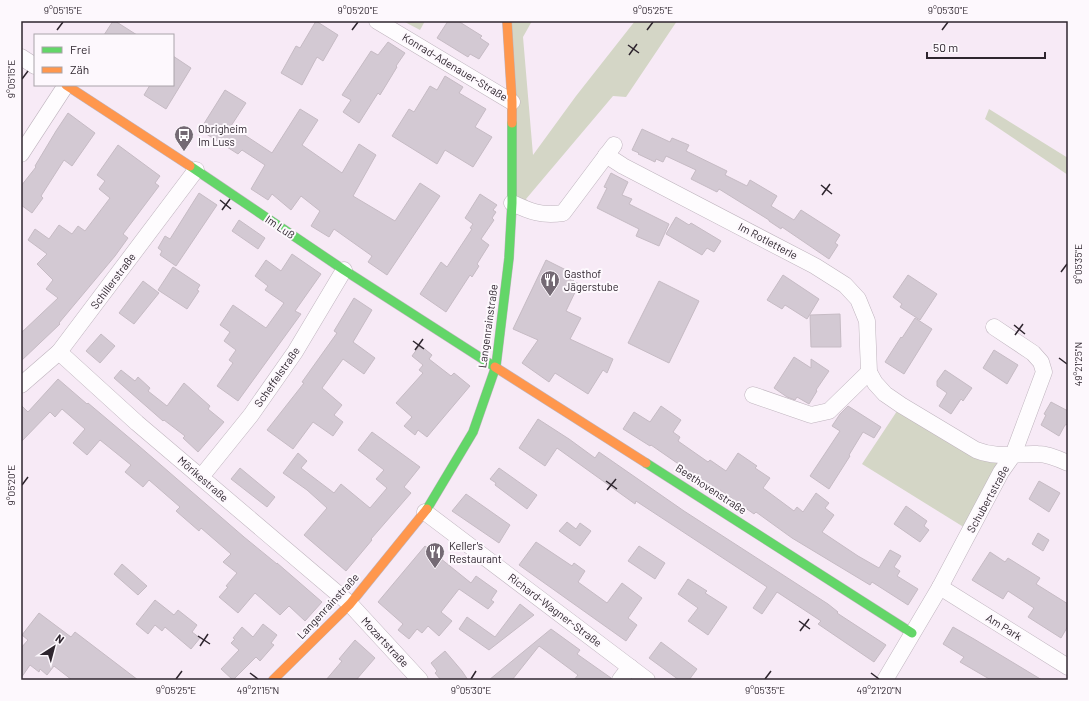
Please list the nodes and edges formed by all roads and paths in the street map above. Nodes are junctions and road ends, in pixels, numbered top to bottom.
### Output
1 (377, 21) edge
2 (507, 21) edge
3 (21, 57) edge
4 (34, 65) edge
5 (65, 86) edge
6 (68, 86) edge
7 (512, 102) junction
8 (21, 154) edge
9 (196, 170) junction
10 (512, 203) junction
11 (344, 270) junction
12 (994, 327) dead end
13 (59, 352) junction
14 (496, 366) junction
15 (869, 372) junction
16 (21, 385) edge
17 (753, 395) dead end
18 (1013, 455) junction
19 (1068, 463) edge
20 (200, 477) junction
21 (425, 512) junction
22 (940, 587) junction
23 (350, 604) junction
24 (912, 633) junction
25 (630, 667) junction
26 (1068, 667) edge
27 (273, 680) edge
28 (420, 680) edge
29 (620, 680) edge
30 (647, 680) edge
31 (885, 680) edge

1 - 7 street, Konrad-Adenauer-Straße
2 - 7 street, Langenrainstraße
3 - 4 street
5 - 8 street
6 - 9 street, Im Luß
7 - 10 street, Langenrainstraße
9 - 11 street, Im Luß
9 - 13 street, Schillerstraße
10 - 14 street, Langenrainstraße
10 - 15 street, Im Rotletterle
11 - 14 street, Im Luß
11 - 20 street, Scheffelstraße
12 - 18 street, Schubertstraße
13 - 16 street, Schillerstraße
13 - 20 street, Mörikestraße
14 - 21 street, Langenrainstraße
14 - 24 street, Beethovenstraße
15 - 17 street
15 - 18 street
18 - 19 street
18 - 22 street, Schubertstraße
20 - 23 street, Mörikestraße
21 - 23 street, Langenrainstraße
21 - 25 street, Richard-Wagner-Straße
22 - 24 street, Schubertstraße
22 - 26 street, Am Park
23 - 27 street, Langenrainstraße
23 - 28 street, Mozartstraße
24 - 31 street, Schubertstraße
25 - 29 street
25 - 30 street, Richard-Wagner-Straße

